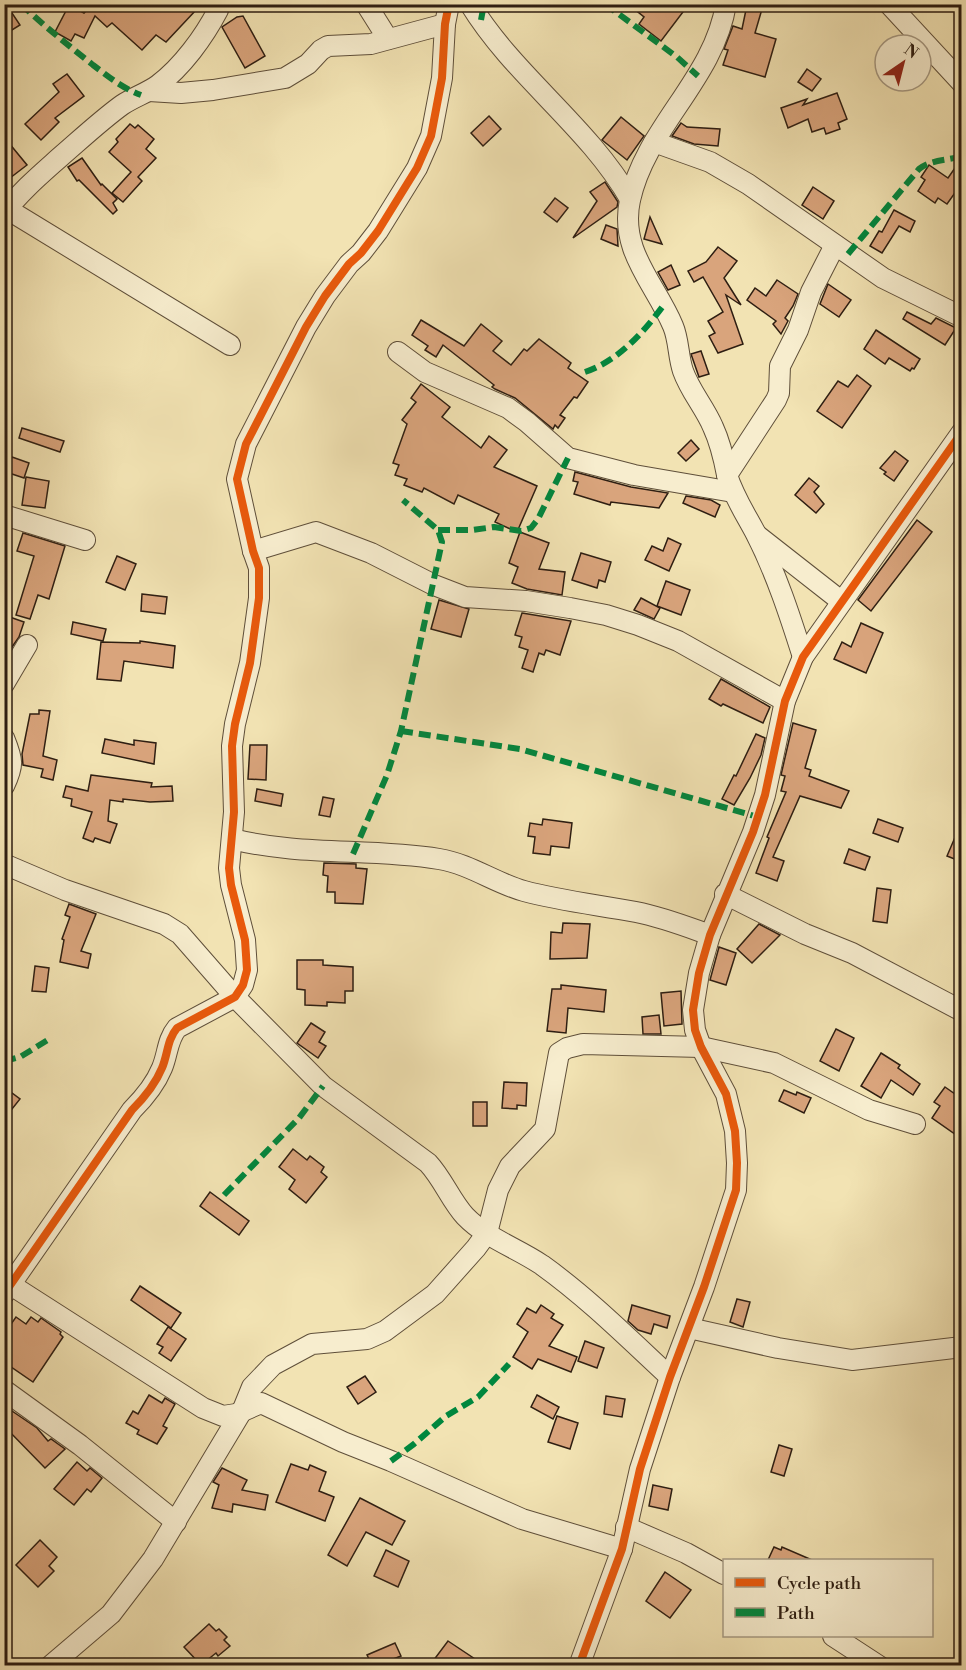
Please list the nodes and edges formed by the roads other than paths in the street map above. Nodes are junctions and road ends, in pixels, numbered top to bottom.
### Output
1 (366, 4) edge
2 (470, 4) edge
3 (726, 4) edge
4 (889, 4) edge
5 (220, 6) edge
6 (447, 14) edge
7 (388, 39) junction
8 (962, 83) edge
9 (149, 91) junction
10 (654, 142) junction
11 (630, 199) junction
12 (6, 211) edge
13 (836, 246) junction
14 (962, 317) edge
15 (230, 345) dead end
16 (398, 352) dead end
17 (962, 432) edge
18 (730, 484) junction
19 (4, 514) edge
20 (756, 534) junction
21 (85, 540) dead end
22 (253, 551) junction
23 (842, 601) junction
24 (27, 645) dead end
25 (802, 657) junction
26 (4, 684) edge
27 (785, 700) junction
28 (4, 738) edge
29 (4, 786) edge
30 (232, 839) junction
31 (4, 864) edge
32 (725, 894) junction
33 (710, 935) junction
34 (236, 997) junction
35 (962, 1011) edge
36 (701, 1047) junction
37 (915, 1124) dead end
38 (486, 1233) junction
39 (8, 1290) edge
40 (689, 1328) junction
41 (962, 1347) edge
42 (670, 1377) junction
43 (4, 1390) edge
44 (243, 1409) junction
45 (176, 1521) junction
46 (626, 1527) junction
47 (622, 1549) junction
48 (723, 1573) edge
49 (836, 1637) edge
50 (50, 1665) edge
51 (579, 1665) edge
52 (879, 1665) edge

1 - 7 street
2 - 11 street
3 - 10 street
4 - 8 street
5 - 9 street
6 - 7 street
6 - 22 street
7 - 9 street
9 - 12 street
10 - 11 street
10 - 13 street
11 - 18 street
12 - 15 street
13 - 14 street
13 - 18 street
16 - 18 street
17 - 23 street
18 - 20 street
19 - 21 street
20 - 23 street
20 - 25 street
22 - 27 street
22 - 30 street
23 - 25 street
24 - 26 street
25 - 27 street
27 - 32 street
28 - 29 street
30 - 33 street
30 - 34 street
31 - 34 street
32 - 33 street
32 - 35 street
33 - 36 street
34 - 38 street
34 - 39 street
36 - 37 street
36 - 38 street
36 - 40 street
38 - 42 street
38 - 44 street
39 - 44 street
40 - 41 street
40 - 42 street
42 - 46 street
43 - 45 street
44 - 45 street
44 - 47 street
45 - 50 street
46 - 47 street
46 - 48 street
47 - 51 street
49 - 52 street

